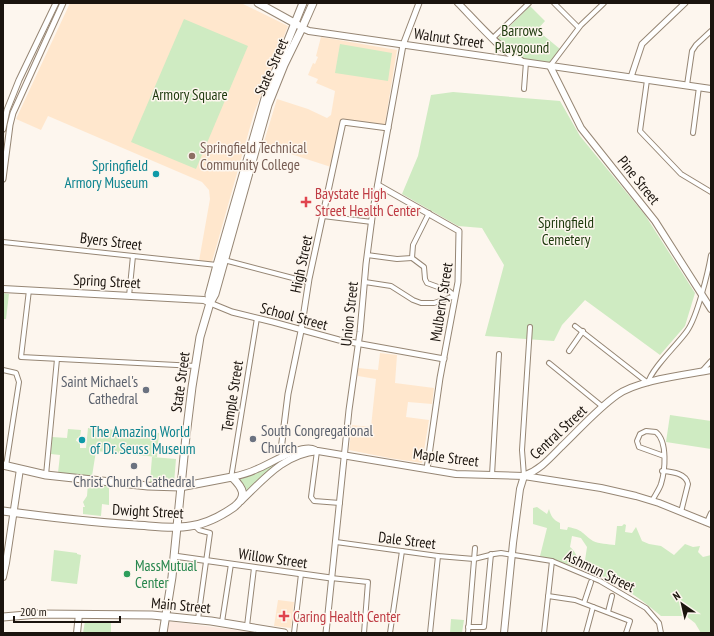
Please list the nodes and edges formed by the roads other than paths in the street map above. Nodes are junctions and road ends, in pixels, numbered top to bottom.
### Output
1 (56, 3) edge
2 (63, 3) edge
3 (258, 3) edge
4 (303, 3) edge
5 (313, 3) edge
6 (419, 3) edge
7 (458, 3) edge
8 (529, 3) edge
9 (554, 3) edge
10 (604, 3) edge
11 (685, 3) edge
12 (295, 23) junction
13 (578, 27) junction
14 (302, 28) junction
15 (711, 31) edge
16 (493, 38) junction
17 (403, 44) junction
18 (502, 59) junction
19 (526, 62) junction
20 (550, 66) junction
21 (276, 77) junction
22 (631, 77) junction
23 (647, 80) junction
24 (687, 85) junction
25 (699, 87) junction
26 (524, 89) dead end
27 (711, 89) edge
28 (388, 128) junction
29 (3, 130) edge
30 (9, 132) junction
31 (693, 133) dead end
32 (3, 179) edge
33 (378, 185) junction
34 (711, 192) edge
35 (429, 213) junction
36 (323, 216) junction
37 (372, 222) junction
38 (3, 242) edge
39 (368, 255) junction
40 (711, 255) edge
41 (134, 256) junction
42 (412, 258) junction
43 (224, 260) junction
44 (217, 265) junction
45 (711, 270) edge
46 (707, 274) junction
47 (308, 282) junction
48 (365, 282) junction
49 (3, 289) edge
50 (29, 290) junction
51 (702, 292) junction
52 (129, 296) junction
53 (455, 296) junction
54 (210, 303) junction
55 (711, 309) edge
56 (258, 318) junction
57 (576, 326) dead end
58 (530, 327) dead end
59 (301, 330) junction
60 (583, 331) junction
61 (358, 345) junction
62 (569, 351) dead end
63 (499, 354) dead end
64 (58, 359) junction
65 (444, 359) junction
66 (711, 361) edge
67 (549, 363) dead end
68 (196, 366) junction
69 (3, 370) edge
70 (711, 370) edge
71 (702, 372) junction
72 (648, 383) junction
73 (603, 407) junction
74 (317, 451) junction
75 (345, 455) junction
76 (664, 456) junction
77 (283, 457) junction
78 (5, 465) edge
79 (20, 469) junction
80 (427, 469) junction
81 (662, 471) junction
82 (46, 475) junction
83 (492, 475) junction
84 (524, 476) junction
85 (232, 478) junction
86 (180, 487) junction
87 (652, 501) junction
88 (240, 502) junction
89 (340, 504) junction
90 (3, 511) edge
91 (14, 512) junction
92 (681, 512) junction
93 (711, 513) edge
94 (709, 523) edge
95 (195, 526) junction
96 (177, 527) junction
97 (336, 542) junction
98 (475, 548) dead end
99 (402, 551) junction
100 (491, 554) junction
101 (512, 555) junction
102 (174, 556) junction
103 (438, 556) junction
104 (474, 559) junction
105 (206, 560) junction
106 (552, 561) junction
107 (231, 564) junction
108 (254, 568) junction
109 (300, 574) junction
110 (3, 577) edge
111 (331, 578) junction
112 (591, 582) dead end
113 (548, 596) junction
114 (612, 596) dead end
115 (584, 604) junction
116 (593, 607) junction
117 (608, 612) junction
118 (79, 614) junction
119 (3, 616) edge
120 (165, 616) junction
121 (198, 619) junction
122 (222, 622) junction
123 (247, 626) junction
124 (468, 627) junction
125 (77, 633) edge
126 (163, 633) edge
127 (284, 633) edge
128 (294, 633) edge
129 (326, 633) edge
130 (364, 633) edge
131 (390, 633) edge
132 (430, 633) edge
133 (468, 633) edge
134 (504, 633) edge
135 (544, 633) edge
136 (586, 633) edge
137 (626, 633) edge
138 (661, 633) edge

1 - 29 street
2 - 30 street
3 - 12 main road
4 - 12 main road, State Street
5 - 14 main road, State Street
6 - 17 street, Union Street
7 - 16 main road
8 - 16 street
9 - 13 street
10 - 13 street
11 - 22 street
12 - 14 main road
12 - 21 main road, State Street
13 - 20 street
14 - 17 main road, Walnut Street
14 - 21 main road, State Street
15 - 24 street
16 - 18 main road
16 - 19 main road
17 - 18 main road, Walnut Street
17 - 28 street, Union Street
18 - 19 main road, Walnut Street
19 - 20 main road, Walnut Street
19 - 26 street
20 - 22 main road, Walnut Street
20 - 51 main road, Pine Street
21 - 43 main road, State Street
21 - 44 main road, State Street
22 - 23 main road, Walnut Street
23 - 24 main road, Walnut Street
23 - 34 street
24 - 25 main road, Walnut Street
25 - 27 main road, Walnut Street
25 - 31 street
28 - 33 street, Union Street
28 - 36 street, High Street
29 - 30 street
30 - 32 street
33 - 35 street, Mulberry Street
33 - 37 street, Union Street
35 - 42 street
35 - 53 street, Mulberry Street
36 - 37 street
36 - 47 street, High Street
37 - 39 street, Union Street
38 - 41 street, Byers Street
39 - 42 street
39 - 48 street, Union Street
40 - 46 street
41 - 44 street, Byers Street
41 - 52 street
42 - 53 street
43 - 47 street
43 - 54 main road, State Street
44 - 54 main road, State Street
45 - 46 street
46 - 51 street
47 - 59 street, High Street
48 - 53 street
48 - 61 street, Union Street
49 - 50 main road, Spring Street
50 - 52 main road, Spring Street
50 - 64 street
51 - 55 main road, Pine Street
51 - 72 street
52 - 54 main road, Spring Street
53 - 65 street, Mulberry Street
54 - 56 street, School Street
54 - 68 main road, State Street
56 - 59 street, School Street
56 - 85 street, Temple Street
57 - 60 street
58 - 84 street
59 - 61 street, School Street
59 - 77 street, High Street
60 - 62 street
60 - 72 street
61 - 65 street, School Street
61 - 75 street, Union Street
63 - 83 street
64 - 68 street
64 - 82 street
65 - 80 street, Mulberry Street
66 - 71 street
67 - 73 street
68 - 86 main road, State Street
69 - 78 street
70 - 71 main road, Central Street
71 - 72 main road, Central Street
72 - 73 main road, Central Street
73 - 84 main road, Central Street
74 - 75 main road, Maple Street
74 - 77 main road, Maple Street
74 - 88 main road, Dwight Street
74 - 89 street
75 - 80 main road, Maple Street
75 - 89 street, Union Street
76 - 76 street
76 - 81 street
77 - 85 main road, Maple Street
78 - 79 main road, Maple Street
79 - 82 main road, Maple Street
79 - 91 main road
80 - 83 main road, Maple Street
81 - 87 street
81 - 92 street
82 - 86 main road, Maple Street
83 - 84 main road, Maple Street
84 - 87 main road, Maple Street
84 - 101 main road, Central Street
85 - 86 main road, Maple Street
85 - 88 main road
86 - 96 main road, State Street
87 - 92 main road, Maple Street
88 - 95 main road, Dwight Street
89 - 97 street, Union Street
90 - 91 main road, Dwight Street
91 - 96 main road, Dwight Street
91 - 110 main road
92 - 94 main road, Maple Street
93 - 94 street
95 - 96 main road, Dwight Street
95 - 105 street
96 - 102 main road, State Street
97 - 99 street, Dale Street
97 - 111 street, Union Street
98 - 104 street
99 - 103 street, Dale Street
99 - 131 street
100 - 101 street, Ashmun Street
100 - 104 street, Ashmun Street
100 - 124 street
101 - 106 street, Ashmun Street
101 - 134 main road, Central Street
102 - 105 street, Willow Street
102 - 120 main road, State Street
103 - 104 street, Dale Street
103 - 132 street
104 - 124 street
105 - 107 street, Willow Street
105 - 121 street
106 - 113 street
106 - 138 street, Ashmun Street
107 - 108 street, Willow Street
107 - 122 street
108 - 109 street, Willow Street
108 - 123 street
109 - 111 street, Willow Street
109 - 128 street
111 - 129 street, Union Street
111 - 130 street, Willow Street
112 - 115 street
113 - 115 street
113 - 135 street
114 - 117 street
115 - 116 street
116 - 117 street
116 - 136 street
117 - 137 street
118 - 119 main road, Main Street
118 - 120 main road, Main Street
118 - 125 main road
120 - 121 main road, Main Street
120 - 126 main road, State Street
121 - 122 main road, Main Street
122 - 123 main road, Main Street
123 - 127 main road, Main Street
124 - 133 street

